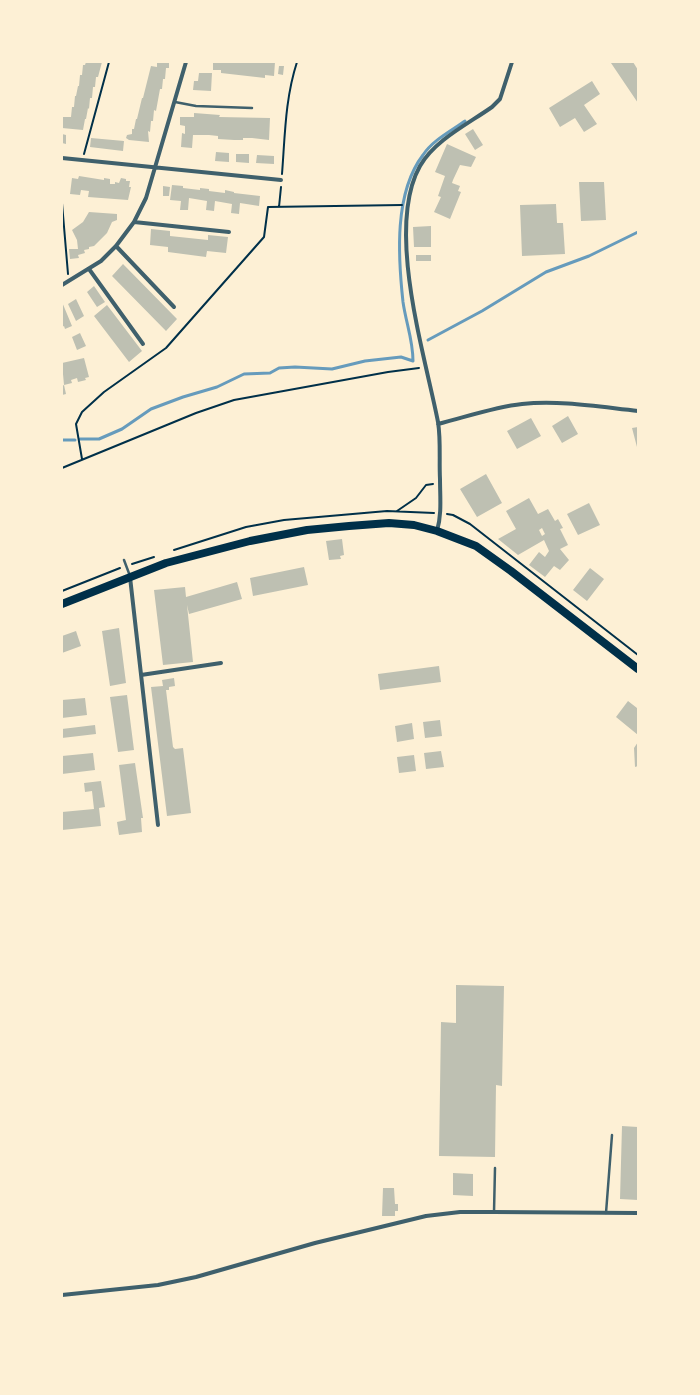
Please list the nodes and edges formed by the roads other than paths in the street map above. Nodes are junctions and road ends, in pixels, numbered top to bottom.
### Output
1 (186, 62) edge
2 (512, 62) edge
3 (175, 102) junction
4 (252, 108) dead end
5 (62, 158) edge
6 (156, 168) junction
7 (281, 180) road end
8 (134, 222) junction
9 (229, 232) dead end
10 (116, 246) junction
11 (89, 269) junction
12 (62, 285) edge
13 (174, 307) dead end
14 (143, 344) dead end
15 (638, 411) edge
16 (438, 424) junction
17 (437, 531) junction
18 (124, 560) dead end
19 (130, 576) junction
20 (62, 604) edge
21 (221, 663) dead end
22 (638, 669) edge
23 (141, 675) junction
24 (158, 825) dead end
25 (612, 1135) dead end
26 (495, 1168) dead end
27 (494, 1212) junction
28 (606, 1213) junction
29 (638, 1213) edge
30 (62, 1295) edge

1 - 3 street
2 - 16 street
3 - 4 lane
3 - 6 street
5 - 6 street
6 - 7 street
6 - 8 street
8 - 9 street
8 - 10 street
10 - 11 street
10 - 13 street
11 - 12 street
11 - 14 street
15 - 16 street
16 - 17 street
17 - 19 main road
17 - 22 main road
18 - 19 lane
19 - 20 main road
19 - 23 street
21 - 23 street
23 - 24 street
25 - 28 lane
26 - 27 lane
27 - 28 street
27 - 30 street
28 - 29 street

